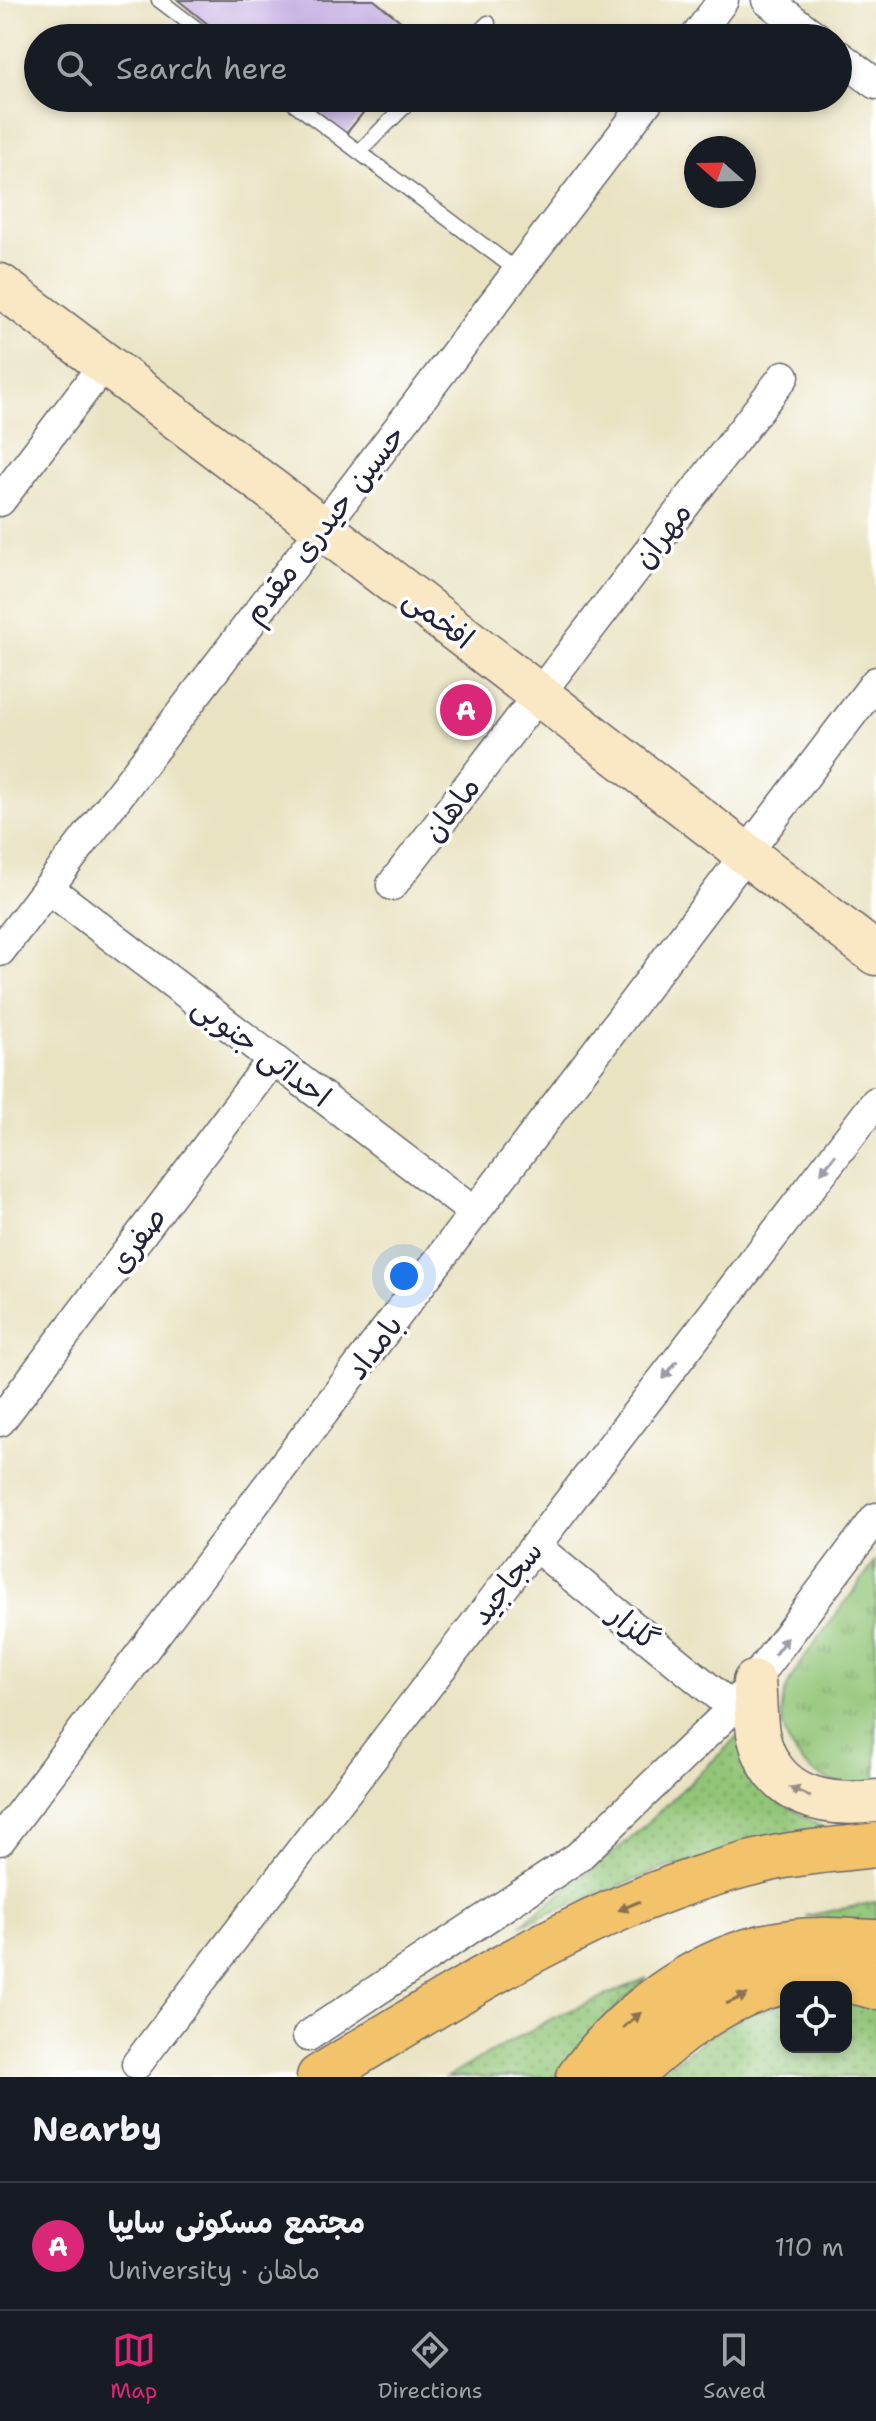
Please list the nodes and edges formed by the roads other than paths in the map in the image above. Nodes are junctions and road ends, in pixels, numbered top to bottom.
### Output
1 (159, 0) edge
2 (723, 0) edge
3 (767, 0) edge
4 (191, 24) edge
5 (705, 24) edge
6 (799, 24) edge
7 (852, 66) edge
8 (876, 84) edge
9 (306, 112) edge
10 (399, 112) edge
11 (640, 112) edge
12 (359, 152) junction
13 (520, 272) junction
14 (0, 285) edge
15 (105, 363) junction
16 (784, 376) dead end
17 (0, 501) edge
18 (321, 527) junction
19 (876, 682) edge
20 (539, 695) junction
21 (748, 855) junction
22 (392, 885) dead end
23 (48, 888) junction
24 (0, 951) edge
25 (876, 954) edge
26 (273, 1059) junction
27 (876, 1102) edge
28 (475, 1213) junction
29 (0, 1421) edge
30 (876, 1518) edge
31 (535, 1546) junction
32 (744, 1695) junction
33 (876, 1801) edge
34 (0, 1840) edge
35 (876, 1845) edge
36 (876, 1876) edge
37 (702, 1879) junction
38 (876, 1942) edge
39 (876, 1987) edge
40 (404, 2026) junction
41 (308, 2036) dead end
42 (137, 2064) dead end
43 (319, 2077) edge
44 (371, 2077) edge
45 (579, 2077) edge
46 (629, 2077) edge

1 - 4 lane
2 - 5 street
3 - 6 street
7 - 8 street
9 - 12 lane
10 - 12 lane
11 - 13 street, حسین حیدری مقدم
12 - 13 lane
13 - 18 street, حسین حیدری مقدم
14 - 15 street, افخمی
15 - 17 street
15 - 18 street, افخمی
16 - 20 street, مهران
18 - 20 street, افخمی
18 - 23 street, حسین حیدری مقدم
19 - 21 street, بامداد
20 - 21 street, افخمی
20 - 22 street, ماهان
21 - 25 street, افخمی
21 - 28 street, بامداد
23 - 24 street, حسین حیدری مقدم
23 - 26 street, احداثی جنوبی
26 - 28 street, احداثی جنوبی
26 - 29 street, صفری
27 -> 31 street, سجاجید
28 - 34 street, بامداد
32 -> 30 street
31 - 32 street, گلزار
31 - 42 street, سجاجید
33 -> 32 street
32 - 41 street
35 - 37 highway
36 - 37 highway
37 -> 40 highway
45 -> 38 highway
46 -> 39 highway
40 - 43 highway
40 - 44 highway

